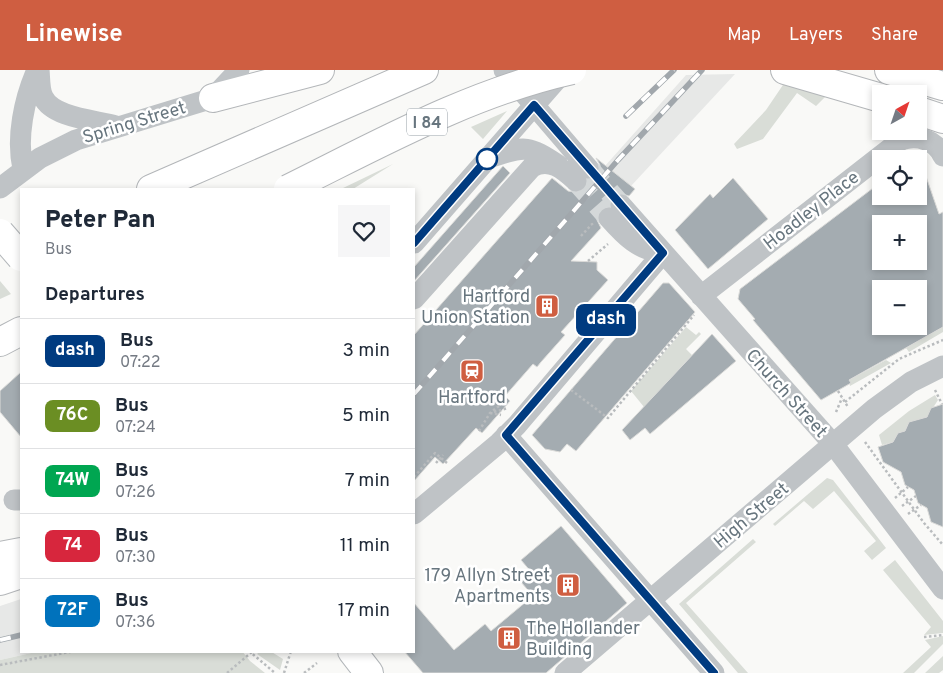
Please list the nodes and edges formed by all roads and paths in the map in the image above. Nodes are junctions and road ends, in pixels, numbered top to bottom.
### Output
1 (38, 70) edge
2 (239, 70) edge
3 (320, 70) edge
4 (424, 70) edge
5 (504, 70) edge
6 (565, 70) edge
7 (572, 70) edge
8 (785, 70) edge
9 (889, 70) edge
10 (943, 86) edge
11 (870, 95) edge
12 (214, 98) junction
13 (534, 105) junction
14 (928, 114) edge
15 (943, 119) edge
16 (116, 126) junction
17 (943, 156) edge
18 (488, 158) junction
19 (558, 166) junction
20 (23, 169) junction
21 (0, 188) edge
22 (153, 188) edge
23 (290, 188) edge
24 (609, 218) joint
25 (20, 232) edge
26 (0, 233) edge
27 (582, 236) dead end
28 (0, 237) edge
29 (415, 242) edge
30 (610, 242) dead end
31 (663, 253) junction
32 (20, 256) edge
33 (588, 261) dead end
34 (415, 299) edge
35 (699, 304) junction
36 (20, 314) edge
37 (0, 322) edge
38 (20, 332) edge
39 (943, 340) edge
40 (0, 342) edge
41 (905, 358) junction
42 (897, 362) junction
43 (908, 362) dead end
44 (900, 366) dead end
45 (943, 366) edge
46 (934, 388) dead end
47 (568, 389) dead end
48 (838, 391) dead end
49 (842, 398) junction
50 (508, 400) dead end
51 (942, 404) dead end
52 (514, 406) dead end
53 (836, 412) dead end
54 (490, 413) junction
55 (502, 425) junction
56 (479, 431) dead end
57 (865, 442) dead end
58 (833, 444) junction
59 (442, 457) junction
60 (436, 463) dead end
61 (447, 463) dead end
62 (415, 476) edge
63 (908, 487) dead end
64 (902, 493) junction
65 (898, 496) dead end
66 (916, 496) dead end
67 (908, 502) junction
68 (903, 505) dead end
69 (921, 505) dead end
70 (914, 510) junction
71 (415, 513) edge
72 (909, 513) dead end
73 (920, 518) junction
74 (916, 521) dead end
75 (943, 545) edge
76 (10, 559) edge
77 (20, 580) edge
78 (0, 581) edge
79 (943, 589) edge
80 (0, 592) edge
81 (652, 599) junction
82 (943, 635) edge
83 (924, 637) dead end
84 (63, 653) edge
85 (250, 653) edge
86 (252, 653) edge
87 (290, 653) edge
88 (354, 653) edge
89 (0, 664) edge
90 (316, 664) dead end
91 (227, 673) edge
92 (275, 673) edge
93 (284, 673) edge
94 (304, 673) edge
95 (369, 673) edge
96 (565, 673) edge
97 (714, 673) edge

1 - 16 street
1 - 20 street
2 - 12 street
3 - 12 main road
4 - 22 main road
5 - 13 street
6 - 13 street
7 - 23 main road, I 84, bridge
8 - 11 main road
9 - 10 main road
12 - 16 street, Spring Street
13 - 18 street
13 - 19 street
14 - 15 main road
16 - 20 street, Spring Street
17 - 35 street, Hoadley Place
18 - 19 street
18 - 29 street
19 - 34 street
20 - 21 street, Spring Street
24 - 27 path
24 - 31 street, Church Street
25 - 28 main road
26 - 32 main road, bridge
30 - 33 path
31 - 35 street, Church Street
31 - 55 street
35 - 47 path
35 - 58 street, Church Street
36 - 37 main road
38 - 40 main road
39 - 41 path
41 - 42 path
41 - 43 path
42 - 44 path
42 - 49 path
45 - 58 street, High Street
46 - 51 path
48 - 49 path
49 - 53 path
50 - 54 path
52 - 54 path
54 - 55 path
54 - 55 path
54 - 56 path
55 - 71 street
55 - 81 street
57 - 64 path
58 - 79 street, Church Street
58 - 81 street, High Street
59 - 60 path
59 - 61 path
59 - 62 path
63 - 64 path
64 - 65 path
64 - 67 path
66 - 67 path
67 - 68 path
67 - 70 path
69 - 70 path
70 - 72 path
70 - 73 path
73 - 74 path
73 - 75 path
76 - 78 main road
77 - 80 street
81 - 96 street, High Street
81 - 97 street
82 - 83 path
84 - 89 path
85 - 91 path
86 - 92 path
87 - 93 path
88 - 95 main road
90 - 94 path

